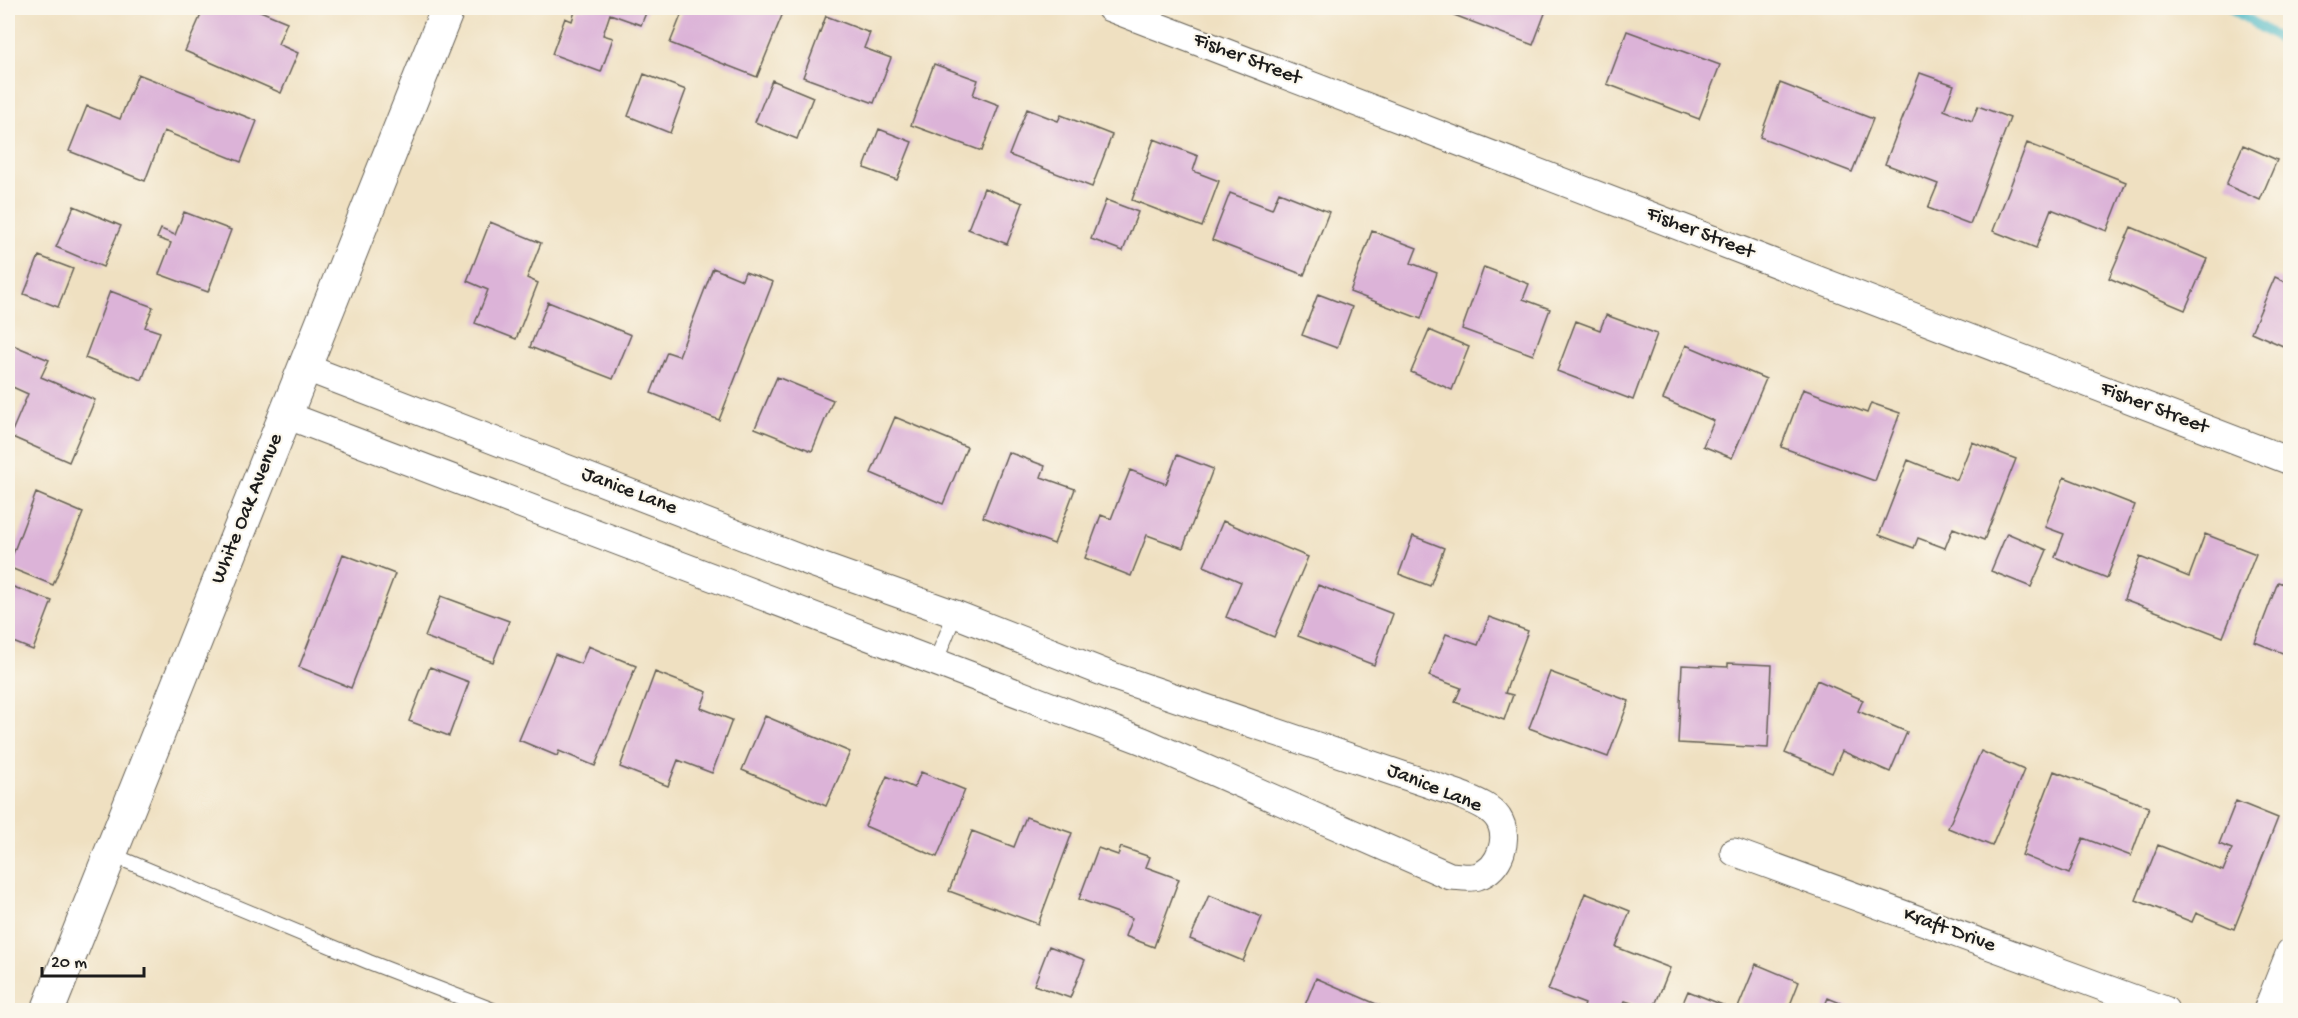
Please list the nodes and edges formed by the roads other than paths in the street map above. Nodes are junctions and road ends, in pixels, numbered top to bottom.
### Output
1 (448, 8) edge
2 (1110, 8) edge
3 (304, 367) junction
4 (286, 414) junction
5 (2290, 461) edge
6 (955, 614) junction
7 (935, 663) junction
8 (1734, 852) dead end
9 (110, 854) junction
10 (2290, 952) edge
11 (48, 1011) edge
12 (493, 1011) edge
13 (2165, 1011) edge
14 (2267, 1011) edge

1 - 3 street, White Oak Avenue
2 - 5 street, Fisher Street
3 - 4 street, White Oak Avenue
3 - 6 street, Janice Lane
4 - 7 street, Janice Lane
4 - 9 street, White Oak Avenue
6 - 7 lane
6 - 7 street, Janice Lane
8 - 13 street, Kraft Drive
9 - 11 street, White Oak Avenue
9 - 12 lane
10 - 14 street

